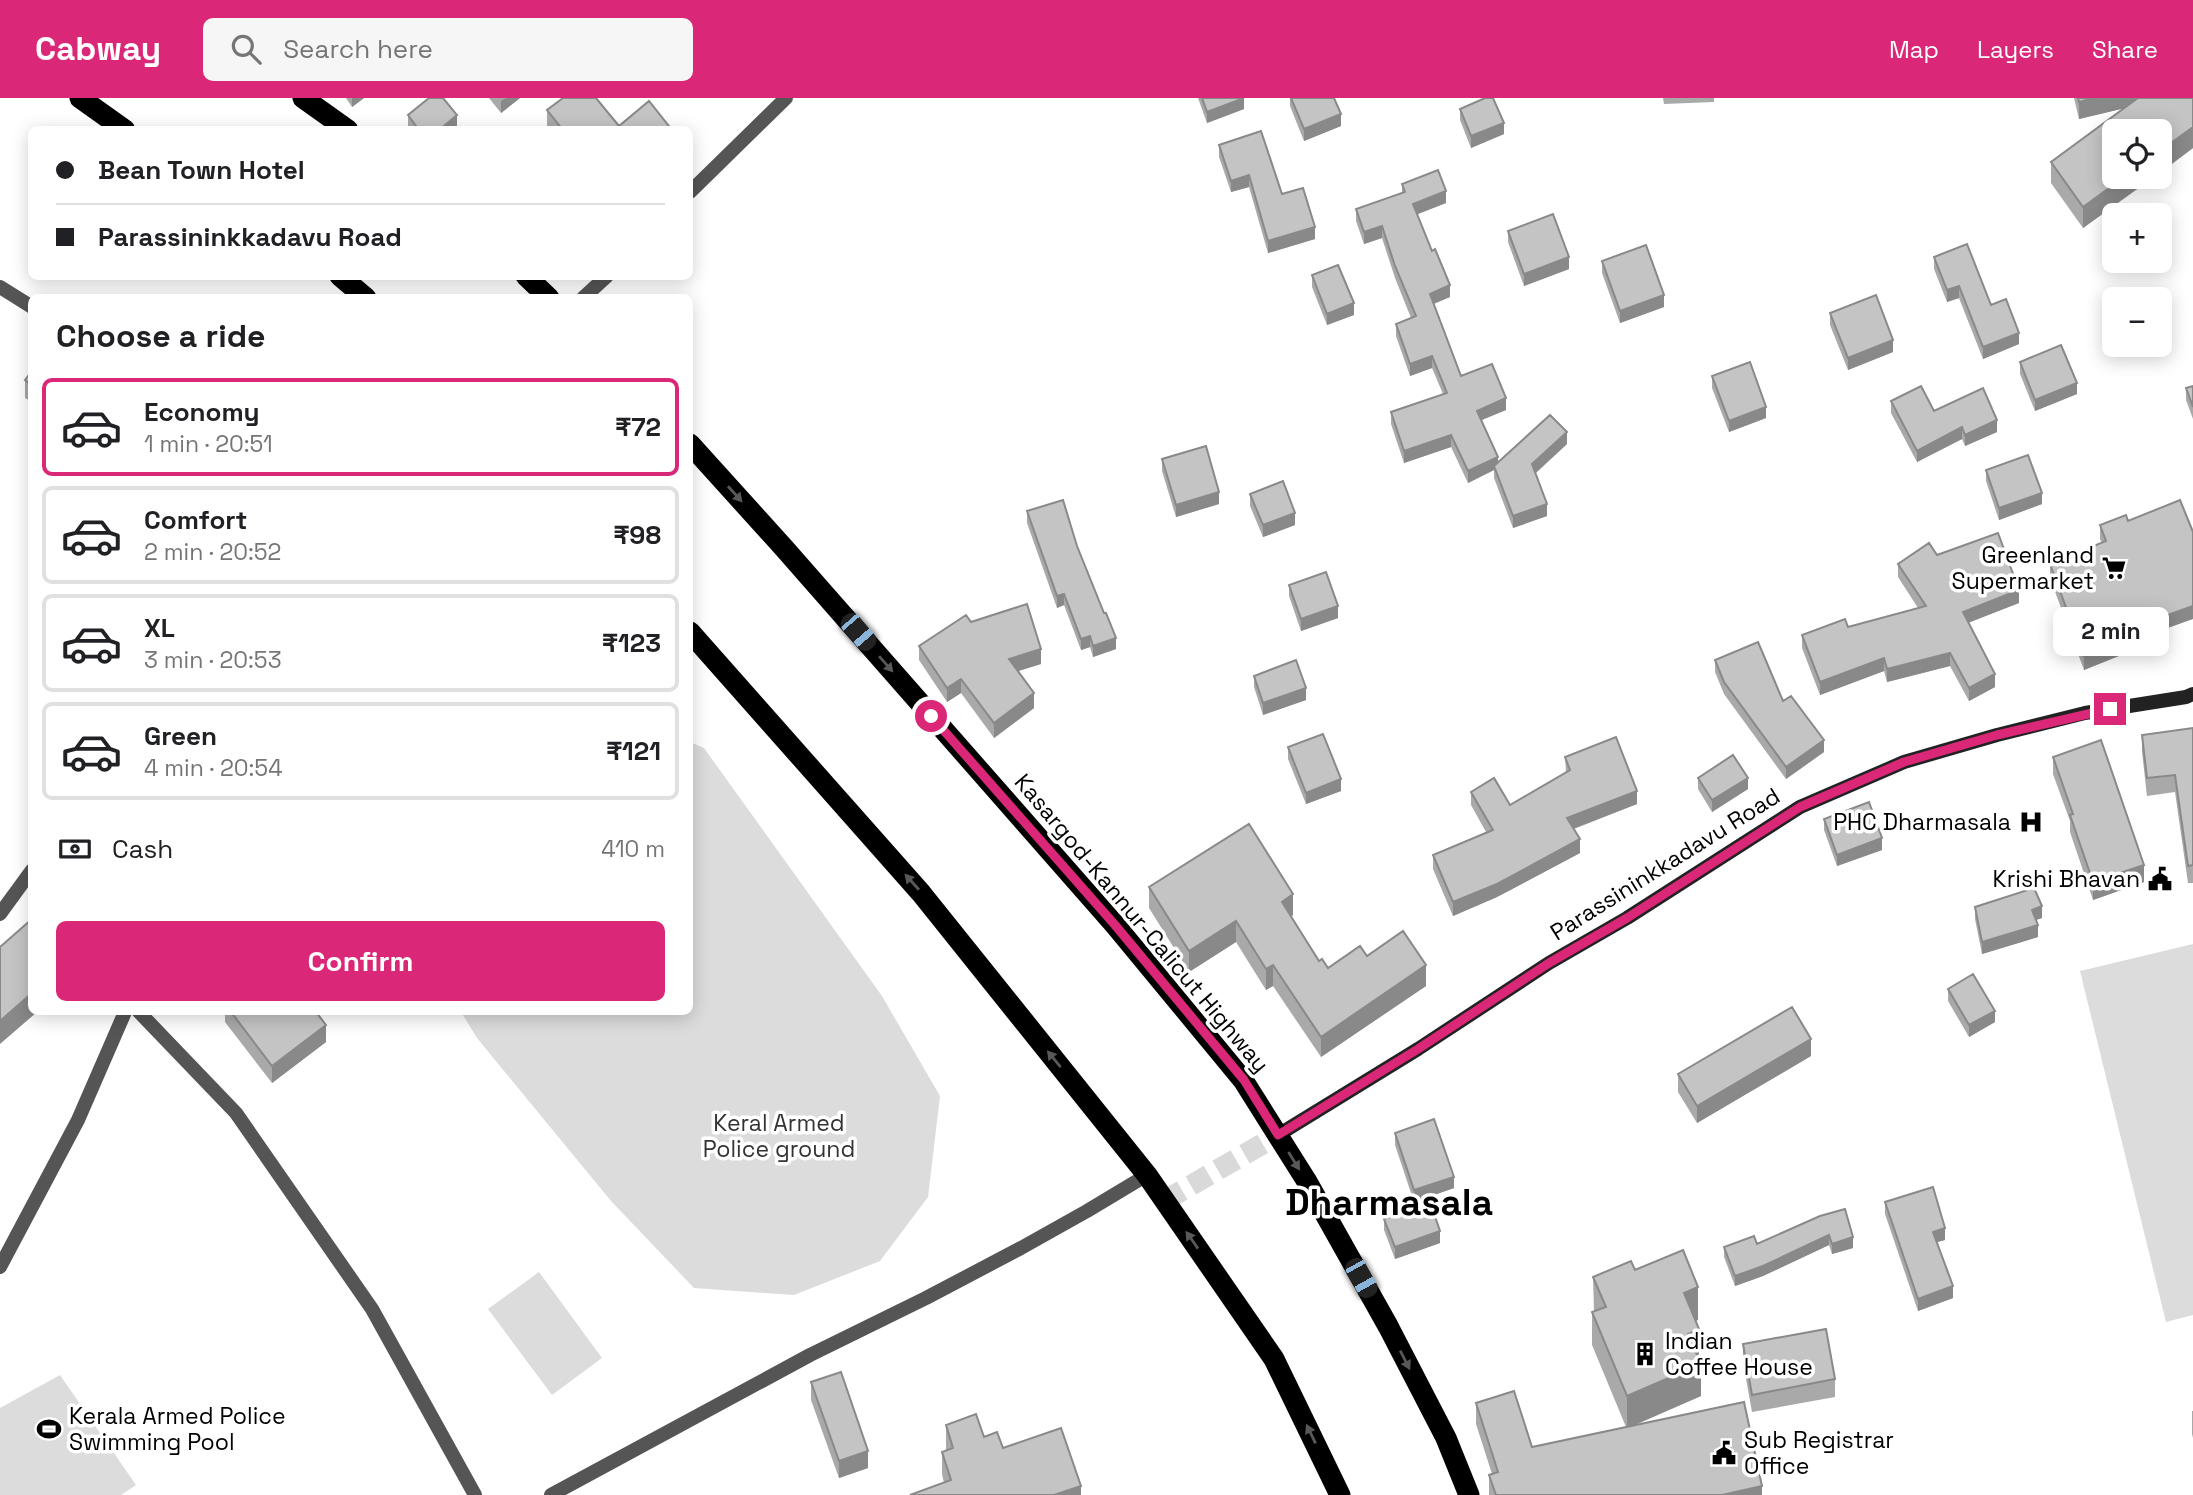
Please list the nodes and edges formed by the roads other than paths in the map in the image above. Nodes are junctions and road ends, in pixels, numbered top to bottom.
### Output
1 (80, 98) edge
2 (303, 98) edge
3 (786, 98) edge
4 (119, 126) edge
5 (342, 126) edge
6 (693, 189) edge
7 (345, 280) edge
8 (530, 280) edge
9 (603, 280) edge
10 (0, 287) edge
11 (361, 294) edge
12 (545, 294) edge
13 (587, 294) edge
14 (28, 304) edge
15 (693, 447) edge
16 (693, 635) edge
17 (2190, 698) edge
18 (28, 876) edge
19 (0, 914) edge
20 (124, 1015) edge
21 (142, 1015) edge
22 (1278, 1135) junction
23 (1147, 1175) junction
24 (0, 1267) edge
25 (475, 1495) edge
26 (551, 1495) edge
27 (1340, 1495) edge
28 (1469, 1495) edge

1 - 4 highway
2 - 5 highway
3 - 6 street
7 - 11 highway
8 - 12 highway
9 - 13 street
10 - 14 street
15 -> 22 highway, Kasargod-Kannur-Calicut Highway
23 -> 16 highway
17 - 22 main road, Parassininkkadavu Road
18 - 19 street
20 - 24 street
21 - 25 street
22 -> 28 highway, Kasargod-Kannur-Calicut Highway
23 - 26 street
27 -> 23 highway

